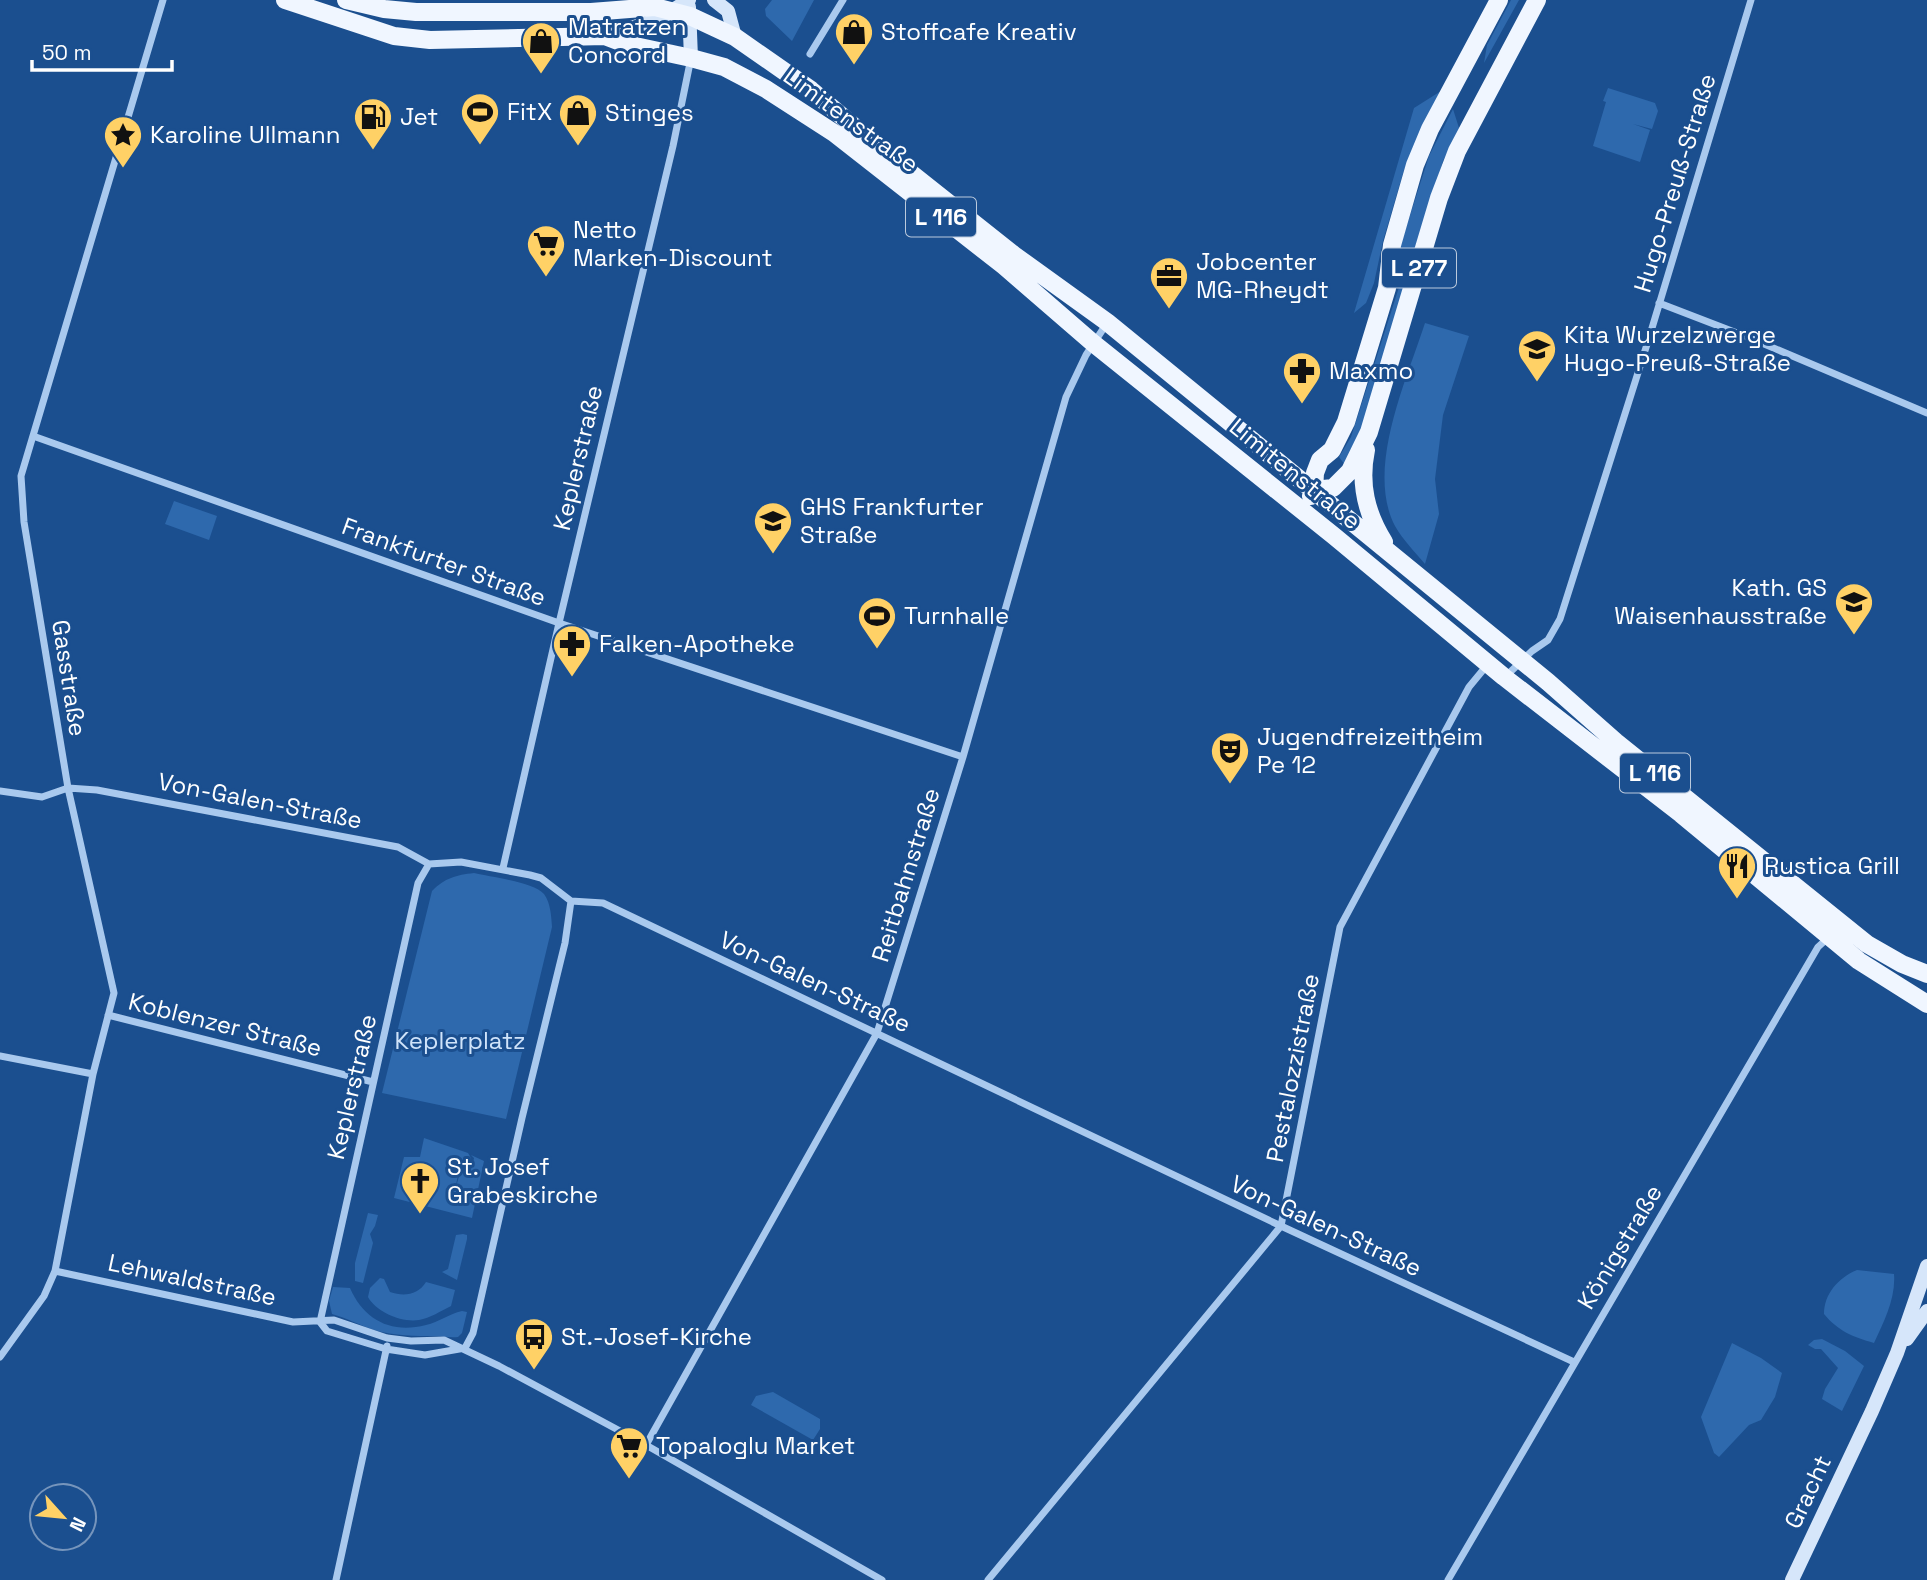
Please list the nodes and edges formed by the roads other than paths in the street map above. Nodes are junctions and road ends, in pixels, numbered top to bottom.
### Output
1 (163, 0) edge
2 (285, 0) edge
3 (346, 0) edge
4 (714, 0) edge
5 (843, 0) edge
6 (1499, 0) edge
7 (1537, 0) edge
8 (1751, 0) edge
9 (686, 4) edge
10 (604, 36) junction
11 (735, 37) junction
12 (810, 54) dead end
13 (691, 58) junction
14 (1659, 303) junction
15 (1107, 322) junction
16 (1093, 343) junction
17 (1927, 413) edge
18 (1369, 432) junction
19 (33, 436) junction
20 (1314, 490) junction
21 (1300, 510) junction
22 (1393, 556) junction
23 (559, 623) junction
24 (1522, 662) junction
25 (1488, 664) junction
26 (1504, 677) junction
27 (963, 758) junction
28 (68, 788) junction
29 (0, 791) edge
30 (429, 864) junction
31 (503, 868) junction
32 (571, 901) junction
33 (1830, 937) junction
34 (1927, 974) edge
35 (1927, 1004) edge
36 (108, 1015) junction
37 (877, 1032) junction
38 (0, 1056) edge
39 (93, 1074) junction
40 (373, 1082) junction
41 (1281, 1226) junction
42 (1927, 1266) edge
43 (55, 1271) junction
44 (1923, 1309) edge
45 (320, 1322) junction
46 (387, 1338) junction
47 (465, 1348) junction
48 (386, 1349) junction
49 (0, 1357) edge
50 (1574, 1363) junction
51 (646, 1445) junction
52 (336, 1580) edge
53 (882, 1580) edge
54 (988, 1580) edge
55 (1447, 1580) edge
56 (1792, 1580) edge

1 - 19 street, Gasstraße
2 - 10 main road, Limitenstraße
3 - 9 main road, Limitenstraße
4 - 11 main road
5 - 12 street
6 - 20 main road, L 277
7 - 18 main road, L 277
8 - 14 street, Hugo-Preuß-Straße
9 - 10 main road
9 - 11 main road, Limitenstraße / L 116
9 - 13 main road
10 - 13 main road, Limitenstraße / L 116
11 - 15 main road, Limitenstraße / L 116
13 - 16 main road, Limitenstraße / L 116
13 - 23 street, Keplerstraße
14 - 17 street
14 - 24 street, Hugo-Preuß-Straße
15 - 16 street, Reitbahnstraße
15 - 20 main road, Limitenstraße / L 116
16 - 21 main road, Limitenstraße / L 116
16 - 27 street, Reitbahnstraße
18 - 20 main road, L 277
18 - 22 main road, L 116
19 - 23 street, Frankfurter Straße
19 - 28 street, Gasstraße
20 - 21 main road, L 277
20 - 22 main road, Limitenstraße / L 116
21 - 25 main road, Limitenstraße / L 116
22 - 24 main road, Limitenstraße / L 116
23 - 27 street, Frankfurter Straße
23 - 31 street, Keplerstraße
24 - 26 street, Hugo-Preuß-Straße
24 - 34 main road, Limitenstraße / L 116
25 - 26 main road, Limitenstraße / L 116
25 - 41 street, Pestalozzistraße
26 - 33 main road, Limitenstraße / L 116
27 - 37 street, Reitbahnstraße
28 - 29 street, Von-Galen-Straße
28 - 30 street, Von-Galen-Straße
28 - 36 street, Gasstraße
30 - 31 street, Von-Galen-Straße
30 - 40 street, Keplerstraße
31 - 32 street, Von-Galen-Straße
32 - 37 street, Von-Galen-Straße
32 - 47 street
33 - 35 main road, Limitenstraße / L 116
33 - 50 street, Königstraße
36 - 39 street, Gasstraße
36 - 40 street, Koblenzer Straße
37 - 41 street, Von-Galen-Straße
37 - 51 street, Reitbahnstraße
38 - 39 street
39 - 43 street, Gasstraße
40 - 45 street, Keplerstraße
41 - 50 street, Von-Galen-Straße
41 - 54 street, Pestalozzistraße
42 - 44 main road, Gracht
43 - 45 street, Lehwaldstraße
43 - 49 street, Gasstraße
44 - 56 main road, Gracht
45 - 46 street, Lehwaldstraße
45 - 48 street, Lehwaldstraße
46 - 47 street, Lehwaldstraße
46 - 48 street
47 - 48 street, Lehwaldstraße
47 - 51 street, Lehwaldstraße
48 - 52 street
50 - 55 street, Königstraße
51 - 53 street, Lehwaldstraße

